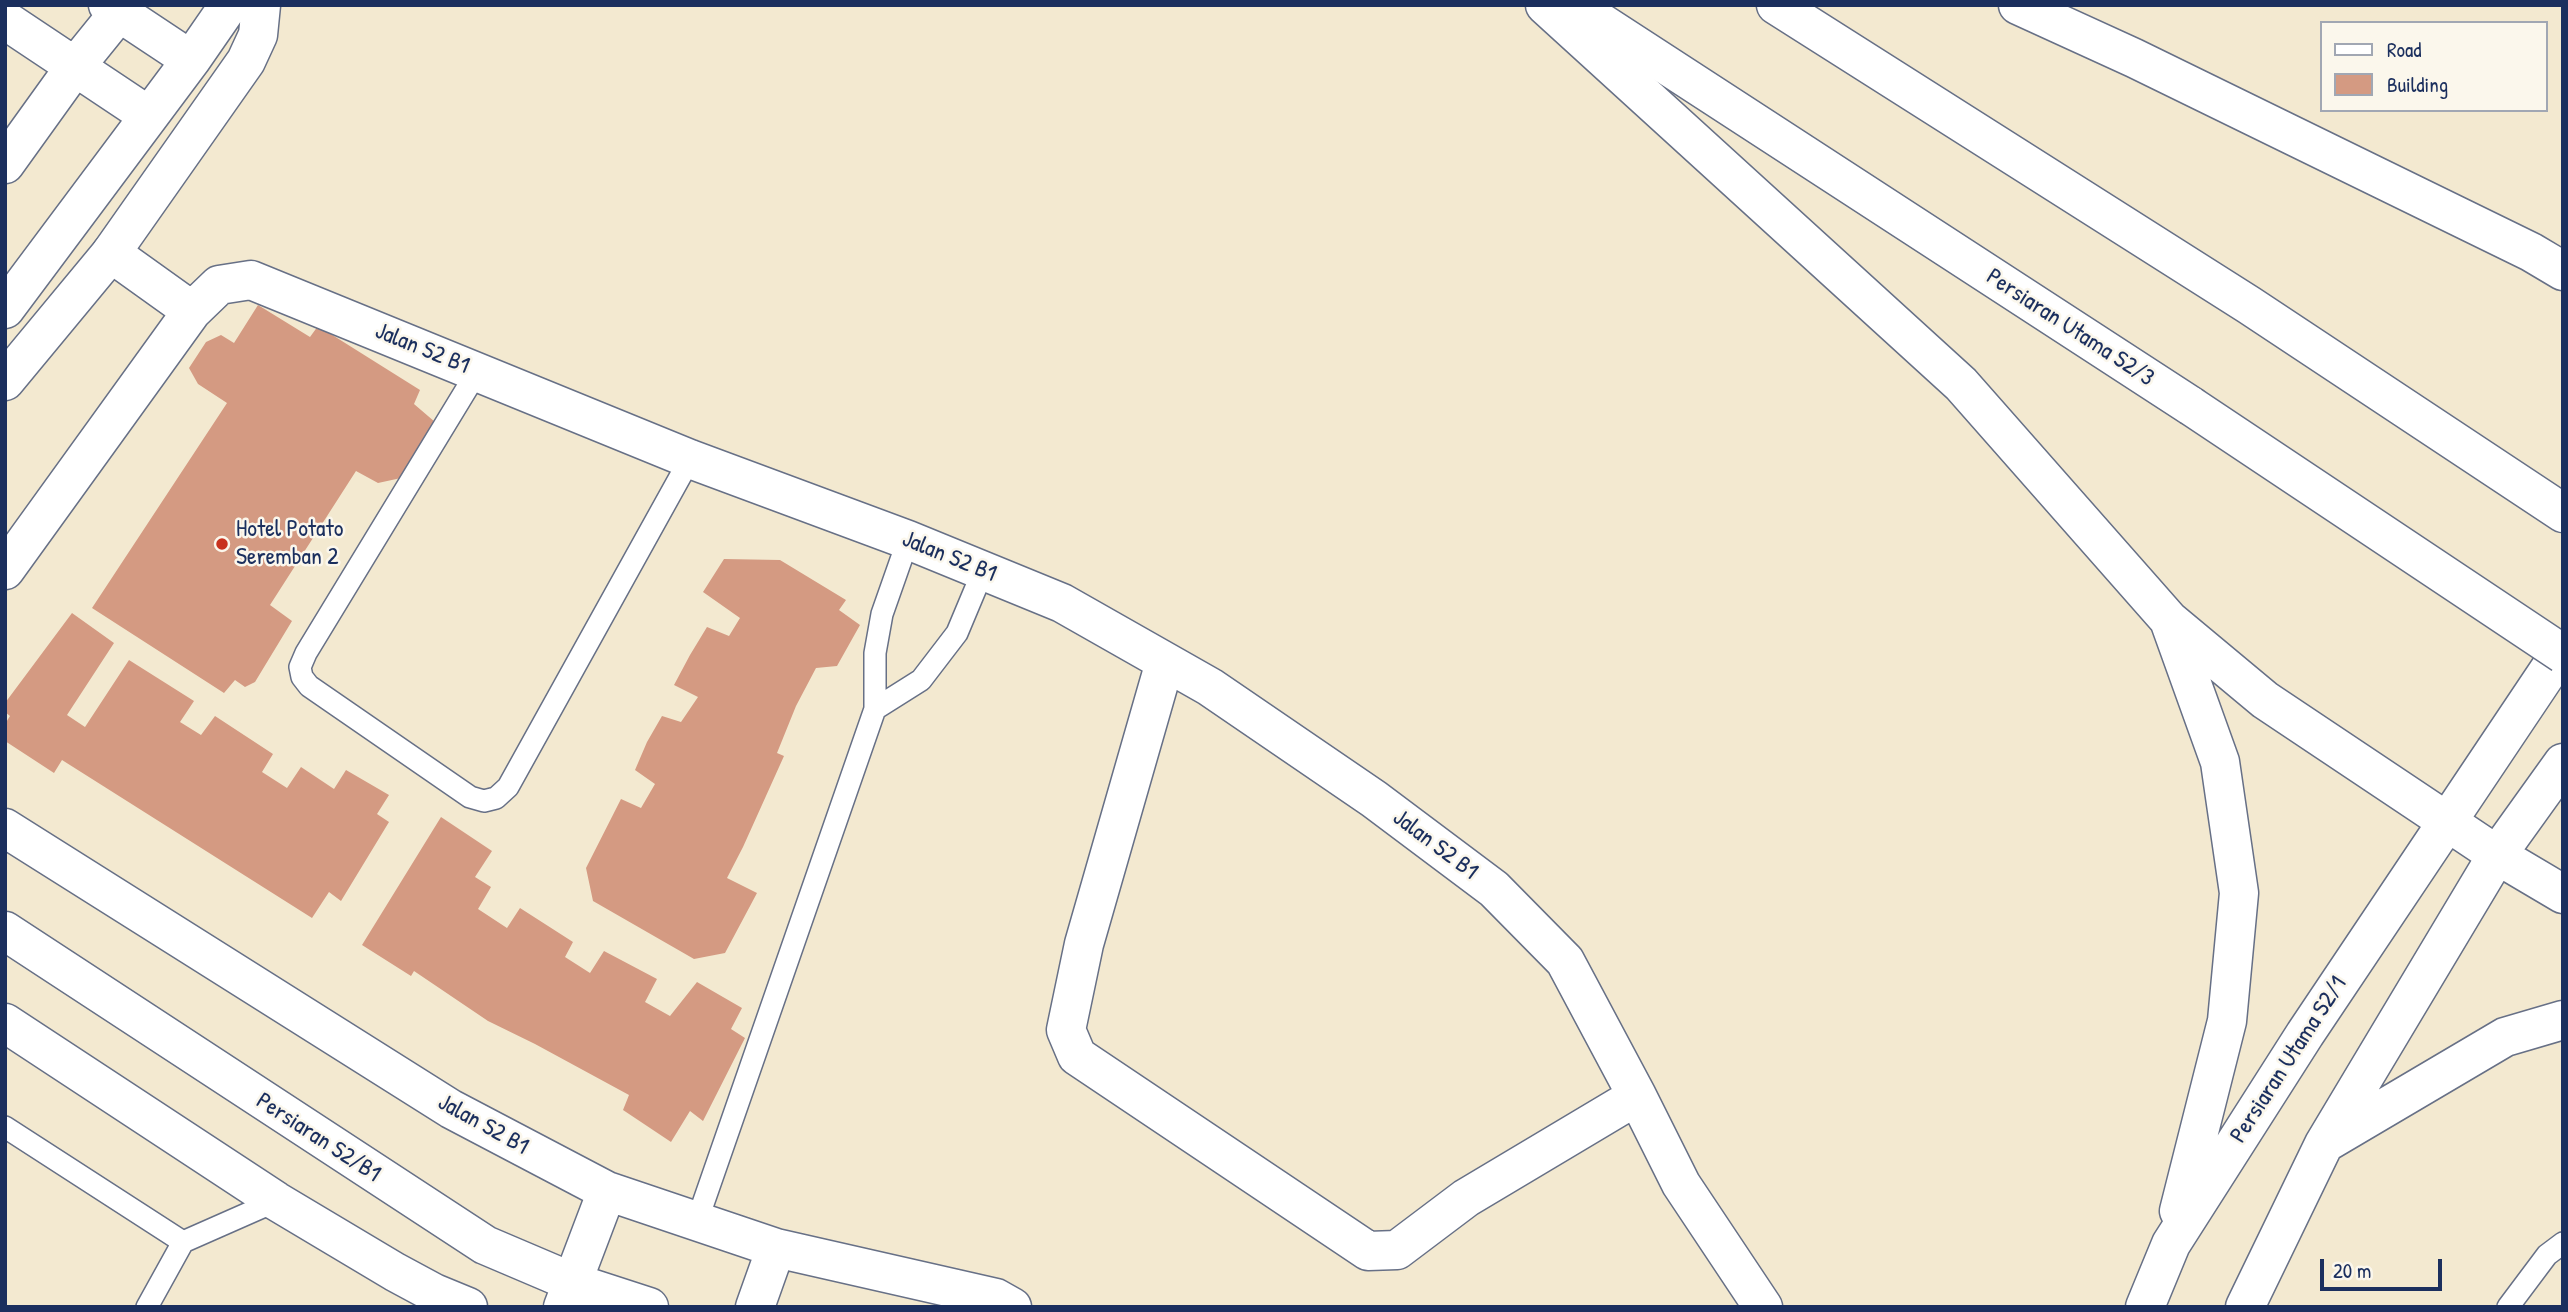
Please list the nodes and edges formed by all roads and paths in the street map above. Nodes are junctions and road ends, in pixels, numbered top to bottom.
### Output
1 (229, 5) edge
2 (261, 5) edge
3 (1545, 5) edge
4 (1574, 5) edge
5 (1776, 5) edge
6 (2018, 5) edge
7 (117, 8) edge
8 (5, 20) edge
9 (191, 60) junction
10 (74, 68) junction
11 (149, 116) junction
12 (5, 164) edge
13 (111, 253) junction
14 (2563, 271) edge
15 (5, 309) edge
16 (192, 311) junction
17 (477, 372) junction
18 (5, 381) edge
19 (690, 459) junction
20 (2563, 513) edge
21 (908, 540) junction
22 (5, 570) edge
23 (983, 571) junction
24 (2169, 620) junction
25 (2563, 652) edge
26 (1166, 662) junction
27 (875, 709) junction
28 (2563, 763) edge
29 (2448, 822) junction
30 (5, 828) edge
31 (2497, 855) junction
32 (2563, 894) edge
33 (5, 931) edge
34 (2563, 1020) edge
35 (6, 1025) edge
36 (1637, 1096) junction
37 (5, 1127) edge
38 (2324, 1144) junction
39 (607, 1191) junction
40 (276, 1201) junction
41 (697, 1221) junction
42 (183, 1242) junction
43 (2563, 1243) edge
44 (2171, 1244) junction
45 (776, 1248) junction
46 (567, 1295) edge
47 (2257, 1296) edge
48 (147, 1307) edge
49 (468, 1307) edge
50 (649, 1307) edge
51 (755, 1307) edge
52 (1012, 1307) edge
53 (1763, 1307) edge
54 (2145, 1307) edge
55 (2508, 1307) edge

1 - 9 main road
2 - 13 main road
3 - 24 main road
4 - 25 main road, Persiaran Utama S2/3, bridge
5 - 20 main road
6 - 14 main road
7 - 9 main road
7 - 10 main road
8 - 10 main road
9 - 11 main road
10 - 11 main road
10 - 12 main road
11 - 15 main road
13 - 16 main road
13 - 18 main road
16 - 17 main road, Jalan S2 B1
16 - 22 main road, Jalan S2 B1
17 - 19 main road, Jalan S2 B1
17 - 19 lane
19 - 21 main road, Jalan S2 B1
21 - 23 main road, Jalan S2 B1
21 - 27 lane
23 - 26 main road, Jalan S2 B1
23 - 27 lane
24 - 29 main road
24 - 44 main road
25 - 29 main road, Persiaran Utama S2/1
26 - 36 main road, Jalan S2 B1
26 - 36 main road
27 - 41 lane
28 - 31 main road
29 - 31 main road
29 - 44 main road, Persiaran Utama S2/1
30 - 39 main road, Jalan S2 B1
31 - 32 main road
31 - 38 main road
33 - 46 main road, Persiaran S2/B1
34 - 38 main road
35 - 40 main road
36 - 53 main road, Jalan S2 B1
37 - 42 lane
38 - 47 main road
39 - 41 main road, Jalan S2 B1
39 - 46 main road
40 - 42 lane
40 - 49 main road
41 - 45 main road, Jalan S2 B1
42 - 48 lane
43 - 55 lane
44 - 54 main road, Persiaran Utama S2/1
45 - 51 main road
45 - 52 main road, Jalan S2 B1
46 - 50 main road, Persiaran S2/B1

